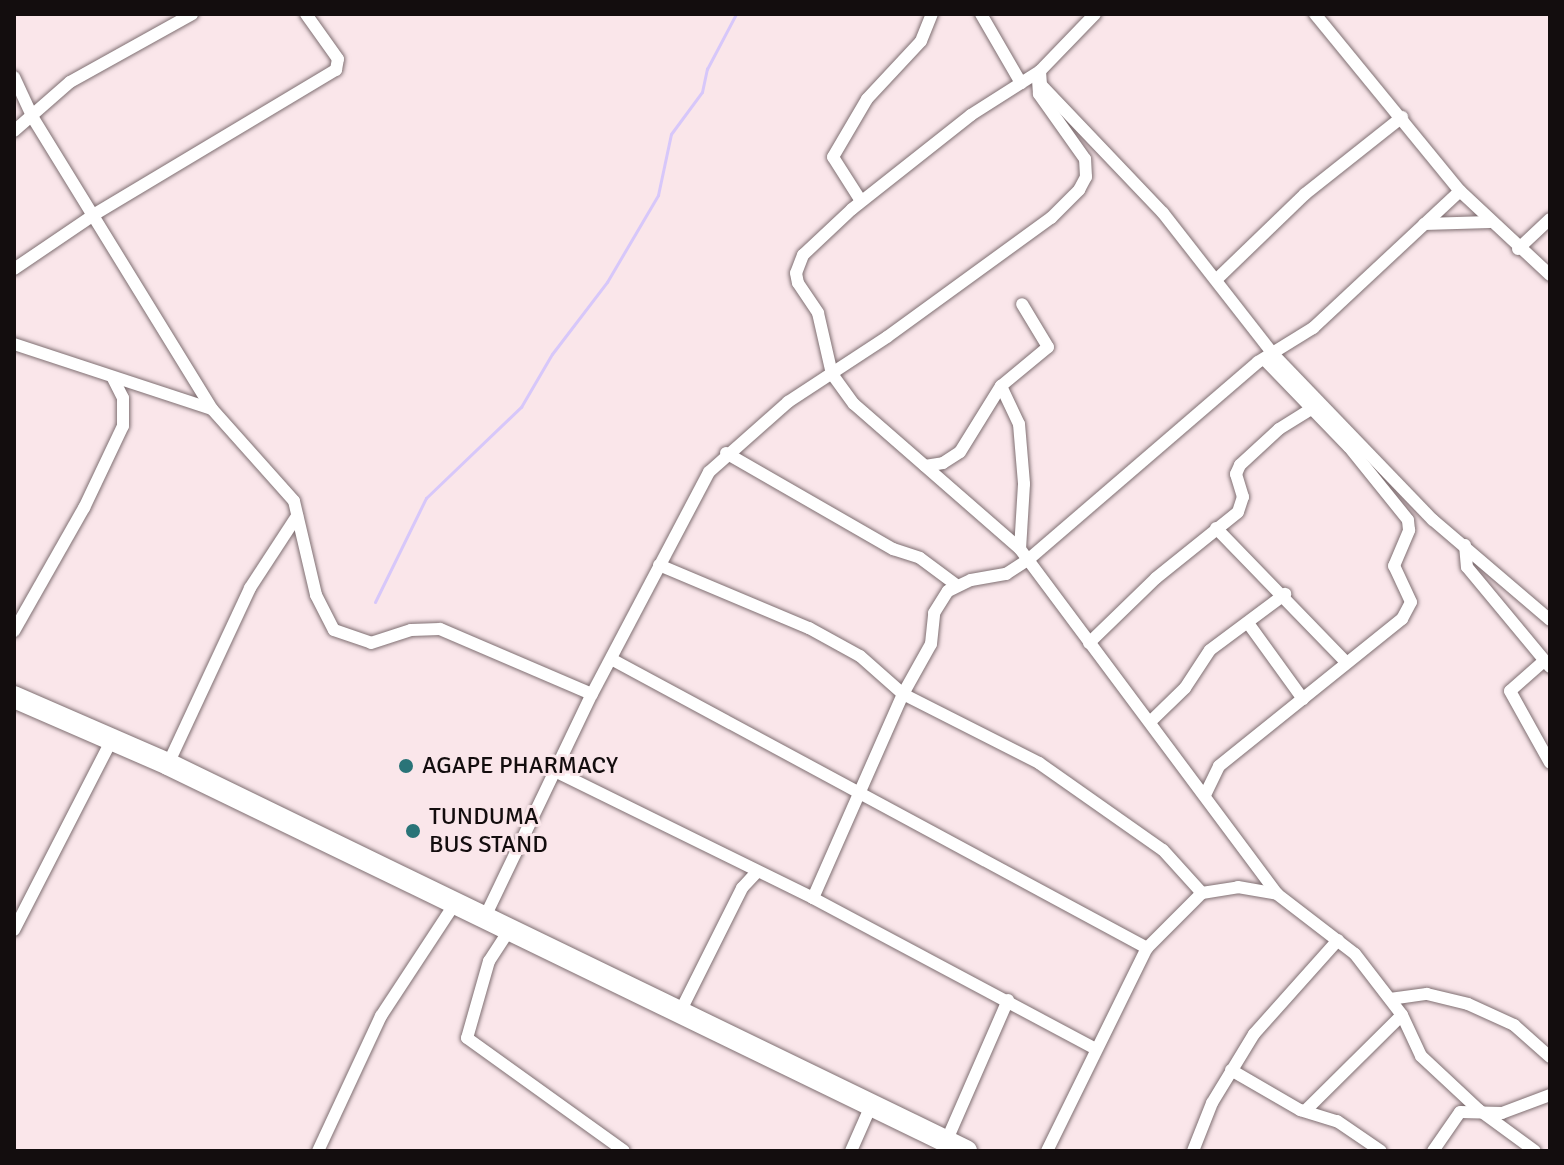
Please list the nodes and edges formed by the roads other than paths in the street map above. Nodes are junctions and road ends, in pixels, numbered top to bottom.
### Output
1 (192, 14) edge
2 (306, 14) edge
3 (932, 14) edge
4 (981, 14) edge
5 (1095, 14) edge
6 (1315, 14) edge
7 (1039, 74) junction
8 (14, 77) edge
9 (1021, 83) junction
10 (1402, 117) junction
11 (33, 118) junction
12 (14, 131) edge
13 (1460, 191) junction
14 (861, 201) junction
15 (95, 214) junction
16 (1550, 219) edge
17 (1490, 222) junction
18 (1424, 224) junction
19 (1518, 249) junction
20 (14, 269) edge
21 (1550, 275) edge
22 (1217, 279) junction
23 (1022, 304) dead end
24 (14, 344) edge
25 (1269, 357) junction
26 (832, 374) junction
27 (113, 378) junction
28 (1001, 386) junction
29 (1313, 408) junction
30 (212, 409) junction
31 (726, 453) junction
32 (925, 466) junction
33 (297, 516) junction
34 (1216, 528) junction
35 (1465, 545) junction
36 (1024, 554) junction
37 (659, 565) junction
38 (955, 584) junction
39 (1285, 594) junction
40 (1550, 620) edge
41 (1248, 623) junction
42 (14, 631) edge
43 (1089, 643) junction
44 (613, 660) junction
45 (1345, 661) junction
46 (1547, 664) edge
47 (592, 694) junction
48 (903, 694) junction
49 (14, 697) edge
50 (1303, 699) junction
51 (1150, 722) junction
52 (112, 739) junction
53 (1550, 763) edge
54 (168, 764) junction
55 (555, 771) junction
56 (857, 793) junction
57 (1205, 795) junction
58 (757, 872) junction
59 (1202, 893) junction
60 (1277, 894) junction
61 (813, 898) junction
62 (454, 905) junction
63 (483, 921) junction
64 (14, 930) edge
65 (508, 932) junction
66 (1338, 940) junction
67 (1147, 948) junction
68 (1390, 999) junction
69 (1008, 1000) junction
70 (680, 1012) junction
71 (1402, 1015) junction
72 (1096, 1049) junction
73 (1550, 1057) edge
74 (1231, 1070) junction
75 (1550, 1095) edge
76 (870, 1108) junction
77 (1479, 1110) junction
78 (1305, 1111) junction
79 (956, 1147) edge
80 (318, 1151) edge
81 (624, 1151) edge
82 (851, 1151) edge
83 (1047, 1151) edge
84 (1193, 1151) edge
85 (1381, 1151) edge
86 (1433, 1151) edge
87 (1535, 1151) edge

1 - 11 street
2 - 15 street
3 - 14 street
4 - 9 street
5 - 7 street
6 - 10 street
7 - 9 street
7 - 22 street
7 - 26 street
8 - 11 street
9 - 14 street
10 - 13 street
10 - 22 street
11 - 12 street
11 - 15 street
13 - 17 street
13 - 18 street
14 - 26 street
15 - 20 street
15 - 30 street
16 - 19 street
17 - 18 street
17 - 19 street
18 - 25 street
19 - 21 street
22 - 25 street
23 - 28 street
24 - 27 street
25 - 29 street
25 - 35 street
25 - 36 street
26 - 31 street
26 - 32 street
27 - 30 street
27 - 42 street
28 - 32 street
28 - 36 street
29 - 34 street
29 - 45 street
30 - 33 street
31 - 37 street
31 - 38 street
32 - 36 street
33 - 47 street
33 - 54 street
34 - 39 street
34 - 43 street
35 - 40 street
35 - 46 street
36 - 38 street
36 - 43 street
37 - 44 street
37 - 48 street
38 - 48 street
39 - 41 street
39 - 45 street
41 - 50 street
41 - 51 street
43 - 51 street
44 - 47 street
44 - 56 street
45 - 50 street
46 - 53 street
47 - 55 street
48 - 56 street
48 - 59 street
49 - 52 highway
50 - 57 street
51 - 57 street
52 - 54 highway
52 - 64 street
54 - 62 highway
55 - 58 street
55 - 63 street
56 - 61 street
56 - 67 street
57 - 60 street
58 - 61 street
58 - 70 street
59 - 60 street
59 - 67 street
60 - 66 street
61 - 69 street
62 - 63 highway
62 - 80 street
63 - 65 highway
65 - 70 highway
65 - 81 street
66 - 68 street
66 - 74 street
67 - 72 street
68 - 71 street
68 - 73 street
69 - 72 street
69 - 79 street
70 - 76 highway
71 - 77 street
71 - 78 street
72 - 83 street
74 - 78 street
74 - 84 street
75 - 77 street
76 - 79 highway
76 - 82 street
77 - 86 street
77 - 87 street
78 - 85 street

